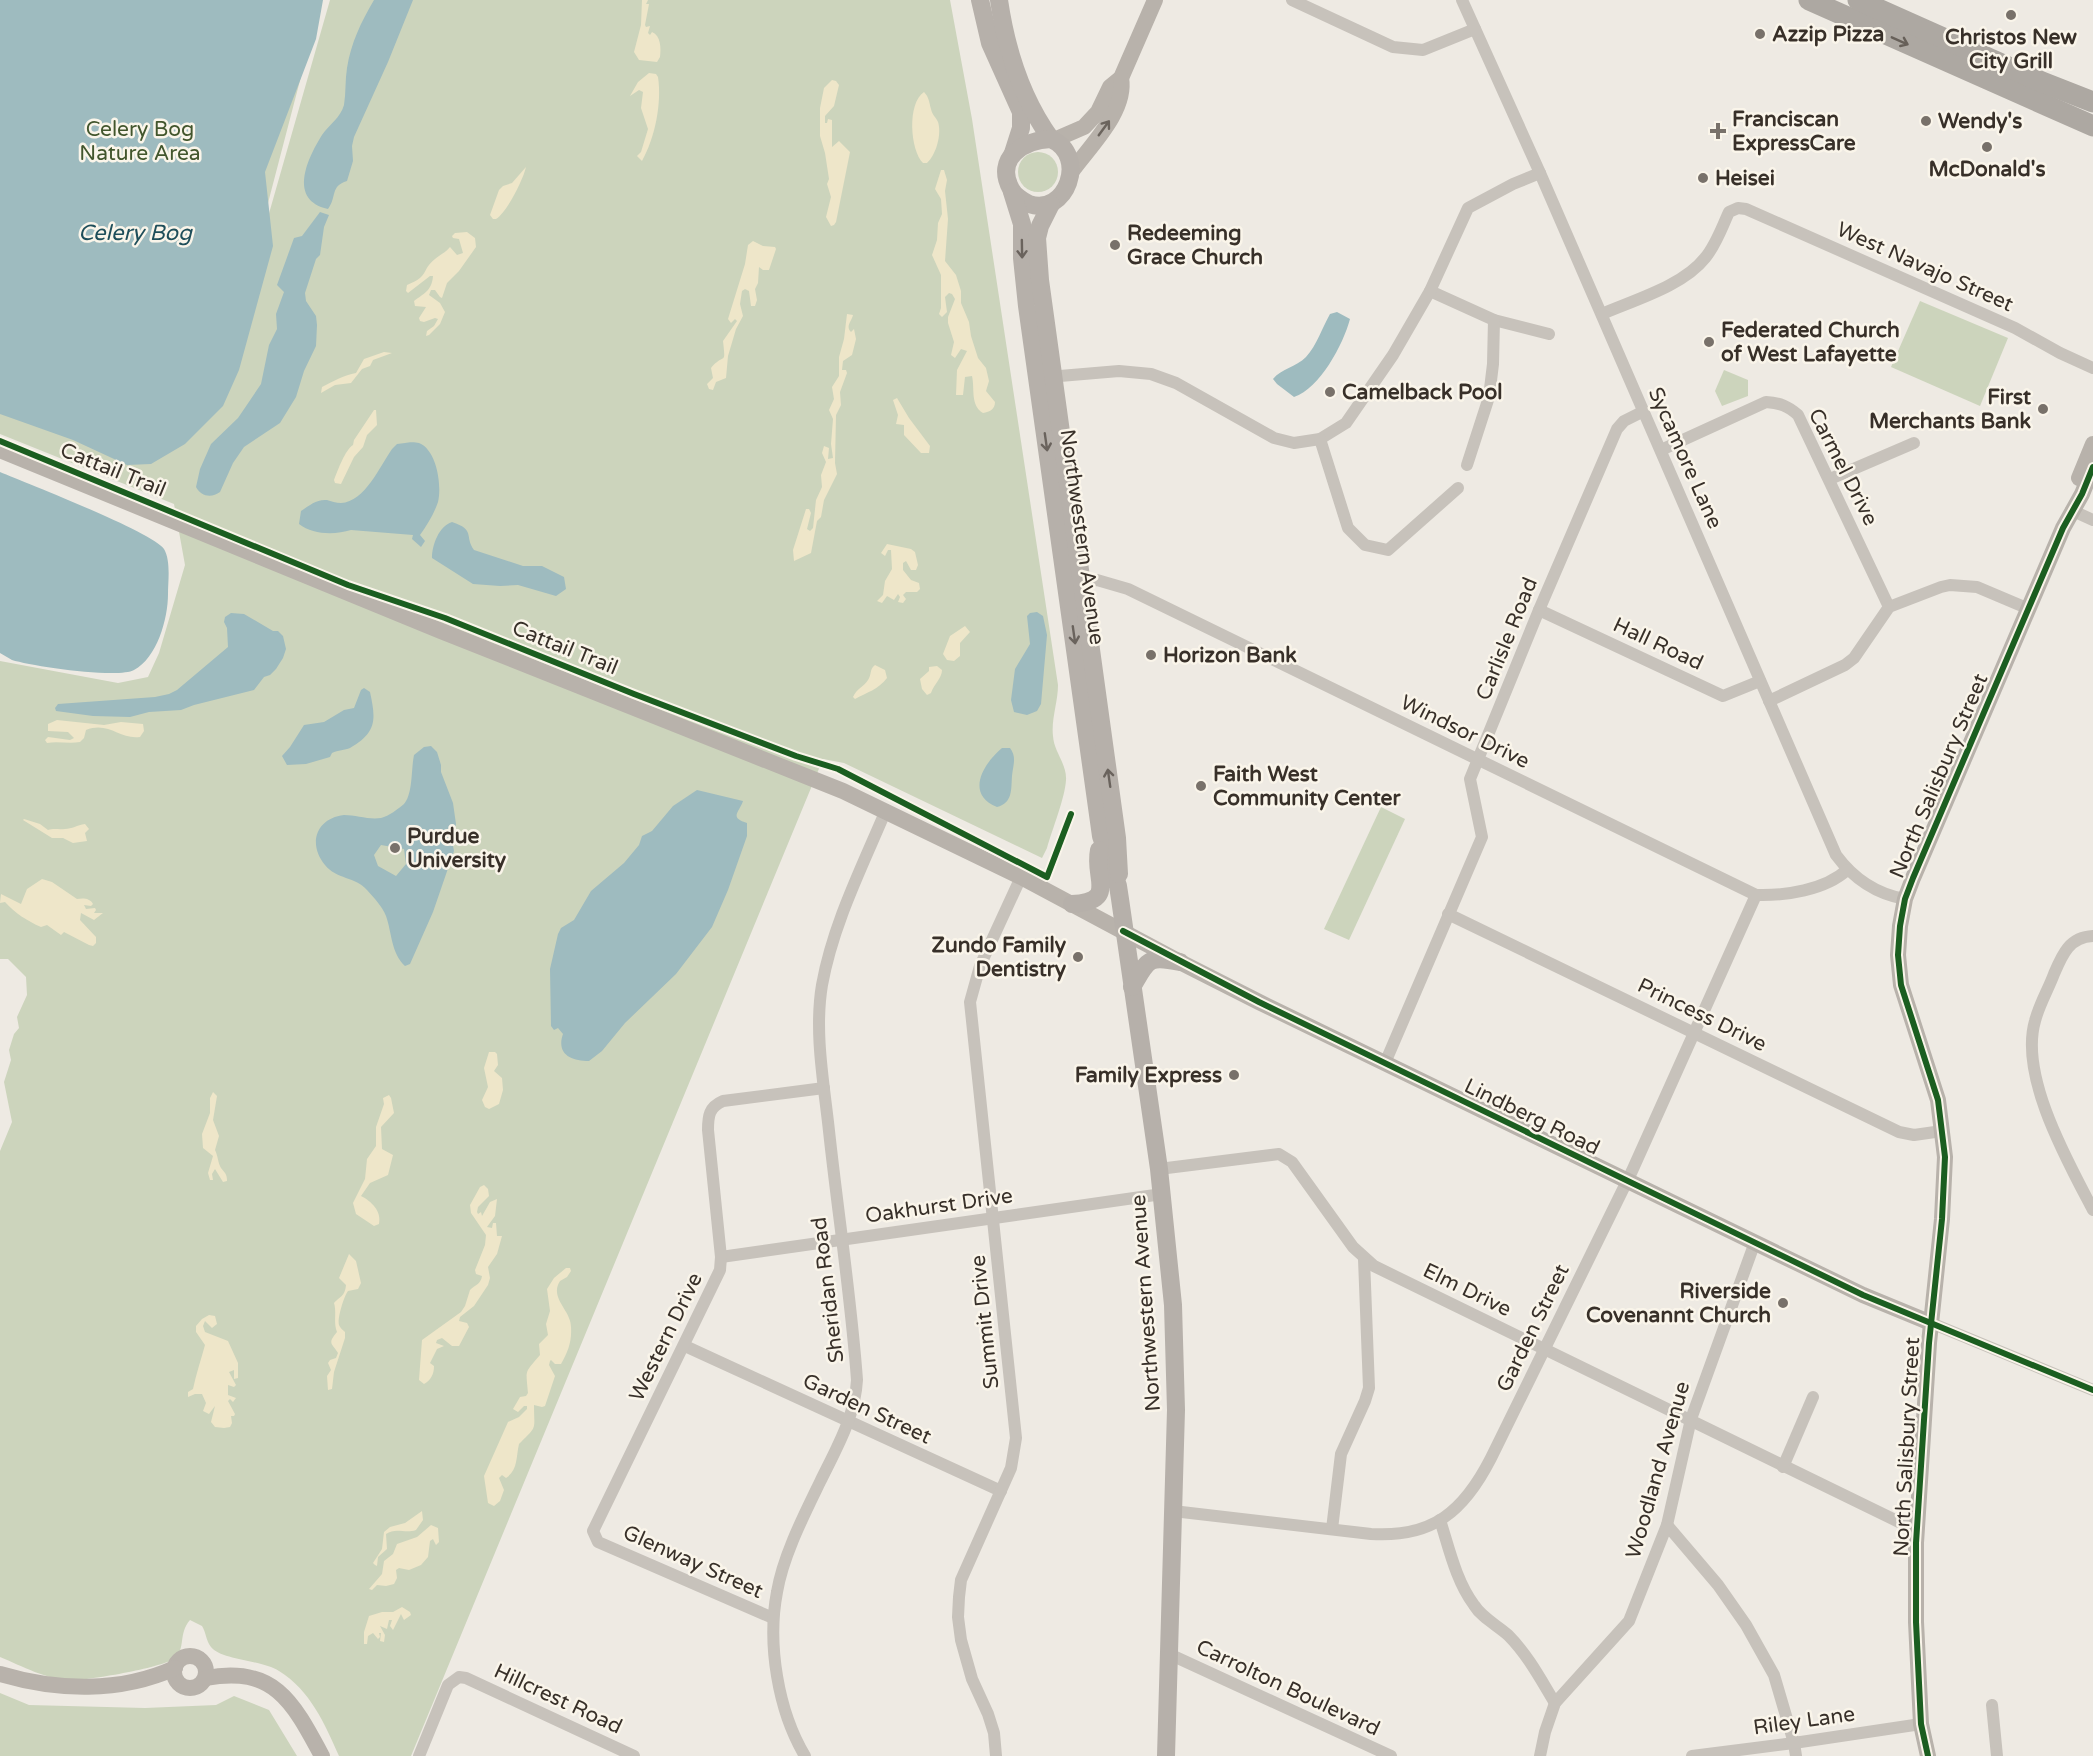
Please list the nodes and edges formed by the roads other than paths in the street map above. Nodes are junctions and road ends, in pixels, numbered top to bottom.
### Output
1 (980, 0) edge
2 (999, 0) edge
3 (1155, 0) edge
4 (1292, 0) edge
5 (1462, 0) edge
6 (1809, 0) edge
7 (1858, 0) edge
8 (1475, 29) junction
9 (1121, 78) junction
10 (2093, 102) edge
11 (2093, 126) edge
12 (1052, 139) junction
13 (1013, 153) junction
14 (1071, 171) junction
15 (1540, 173) junction
16 (1012, 192) junction
17 (1051, 204) junction
18 (1430, 291) junction
19 (1602, 314) junction
20 (1494, 320) junction
21 (1549, 334) dead end
22 (2093, 368) edge
23 (1046, 381) junction
24 (1644, 411) junction
25 (1320, 439) junction
26 (1914, 443) dead end
27 (2093, 444) edge
28 (0, 450) edge
29 (1661, 450) junction
30 (1467, 465) dead end
31 (2093, 467) edge
32 (1830, 479) junction
33 (1458, 488) dead end
34 (2071, 510) junction
35 (2093, 520) edge
36 (1074, 581) junction
37 (1889, 607) junction
38 (2029, 609) junction
39 (1539, 610) junction
40 (1760, 681) junction
41 (1769, 701) junction
42 (1479, 760) junction
43 (886, 810) junction
44 (1101, 836) junction
45 (1846, 870) junction
46 (1021, 877) junction
47 (1118, 886) junction
48 (1756, 895) junction
49 (1905, 899) junction
50 (1072, 904) junction
51 (1448, 914) junction
52 (1123, 931) junction
53 (2093, 936) edge
54 (1180, 962) junction
55 (1132, 987) junction
56 (1694, 1033) junction
57 (1386, 1063) junction
58 (824, 1088) junction
59 (1942, 1131) junction
60 (1159, 1169) junction
61 (1627, 1181) junction
62 (2089, 1192) edge
63 (1162, 1194) junction
64 (2093, 1210) edge
65 (994, 1217) junction
66 (842, 1240) junction
67 (1755, 1242) junction
68 (721, 1257) junction
69 (1364, 1259) junction
70 (1931, 1323) junction
71 (685, 1346) junction
72 (1545, 1350) junction
73 (2093, 1389) edge
74 (1812, 1397) dead end
75 (1691, 1419) junction
76 (849, 1422) junction
77 (1784, 1467) junction
78 (1001, 1491) junction
79 (1173, 1511) junction
80 (1440, 1520) junction
81 (1917, 1524) junction
82 (1667, 1525) junction
83 (1332, 1529) junction
84 (598, 1542) joint
85 (773, 1618) junction
86 (1169, 1654) junction
87 (205, 1671) junction
88 (0, 1674) edge
89 (176, 1674) junction
90 (1555, 1703) junction
91 (1992, 1705) dead end
92 (1921, 1724) junction
93 (1795, 1750) edge
94 (322, 1756) edge
95 (419, 1756) edge
96 (634, 1756) edge
97 (805, 1756) edge
98 (996, 1756) edge
99 (1166, 1756) edge
100 (1391, 1756) edge
101 (1540, 1756) edge
102 (1692, 1756) edge
103 (1928, 1756) edge
104 (1997, 1756) edge

1 - 13 main road
2 - 12 main road
3 - 9 street
4 - 8 street
5 - 8 street, Sycamore Lane
6 -> 11 highway
7 - 10 highway
8 - 15 street, Sycamore Lane
9 - 12 street
14 -> 9 street
12 - 13 main road
12 - 14 main road
13 - 16 main road
14 - 17 main road
15 - 18 street
15 - 19 street, Sycamore Lane
16 - 17 main road
16 -> 23 main road, Northwestern Avenue
17 - 23 main road, Northwestern Avenue
18 - 20 street
18 - 25 street
19 - 22 street, West Navajo Street
19 - 24 street, Sycamore Lane
20 - 21 street
20 - 30 street
23 - 25 street
23 - 36 main road, Northwestern Avenue
24 - 29 street, Sycamore Lane
24 - 39 street, Carlisle Road
25 - 33 street
26 - 32 street
27 - 34 street, North Salisbury Street
28 - 43 street, Lindberg Road
29 - 32 street, Carmel Drive
29 - 40 street, Sycamore Lane
31 - 34 street, North Salisbury Street
32 - 37 street, Carmel Drive
34 - 35 street
34 - 38 street, North Salisbury Street
36 - 42 street, Windsor Drive
36 -> 44 main road, Northwestern Avenue
47 -> 36 main road, Northwestern Avenue
37 - 38 street
37 - 41 street
38 - 49 street, North Salisbury Street
39 - 40 street, Hall Road
39 - 42 street, Carlisle Road
40 - 41 street, Sycamore Lane
41 - 45 street, Sycamore Lane
42 - 48 street, Windsor Drive
42 - 51 street, Carlisle Road
43 - 46 street, Lindberg Road
43 - 58 street, Sheridan Road
44 - 47 main road, Northwestern Avenue
44 - 50 main road
45 - 48 street
45 - 49 street, Sycamore Lane
46 - 50 street, Lindberg Road
46 - 65 street, Summit Drive
47 - 52 main road, Northwestern Avenue
48 - 56 street, Garden Street
49 - 59 street, North Salisbury Street
50 - 52 street, Lindberg Road
51 - 56 street, Princess Drive
51 - 57 street, Carlisle Road
52 - 54 street, Lindberg Road
52 - 55 main road, Northwestern Avenue
53 - 62 street
54 - 55 main road
54 - 57 street, Lindberg Road
55 - 60 main road, Northwestern Avenue
56 - 59 street, Princess Drive
56 - 61 street, Garden Street
57 - 61 street, Lindberg Road
58 - 66 street, Sheridan Road
58 - 68 street, Western Drive
59 - 70 street, North Salisbury Street
60 - 63 main road, Northwestern Avenue
60 - 69 street, Elm Drive
61 - 67 street, Lindberg Road
61 - 72 street, Garden Street
62 - 64 street
63 - 65 street, Oakhurst Drive
63 - 79 main road, Northwestern Avenue
65 - 66 street, Oakhurst Drive
65 - 78 street, Summit Drive
66 - 68 street, Oakhurst Drive
66 - 76 street, Sheridan Road
67 - 70 street, Lindberg Road
67 - 75 street, Woodland Avenue
68 - 71 street, Western Drive
69 - 72 street, Elm Drive
69 - 83 street
70 - 73 street
70 - 81 street, North Salisbury Street
71 - 76 street, Garden Street
71 - 84 street, Western Drive
72 - 75 street, Elm Drive
72 - 80 street, Garden Street
74 - 77 street
75 - 77 street, Elm Drive
75 - 82 street, Woodland Avenue
76 - 78 street, Garden Street
76 - 85 street, Sheridan Road
77 - 81 street, Elm Drive
78 - 98 street, Summit Drive
79 - 83 street, Garden Street
79 - 86 main road, Northwestern Avenue
80 - 83 street, Garden Street
80 - 90 street
81 - 92 street, North Salisbury Street
82 - 90 street, Woodland Avenue
82 - 93 street
84 - 85 street, Glenway Street
85 - 97 street, Sheridan Road
86 - 99 main road, Northwestern Avenue
86 - 100 street, Carrolton Boulevard
87 - 89 street
87 - 89 street
87 - 94 street
88 - 89 street
90 - 101 street, Woodland Avenue
91 - 104 street
92 - 93 street, Riley Lane
92 - 103 street, North Salisbury Street
93 - 102 street, Riley Lane
95 - 96 street, Hillcrest Road

